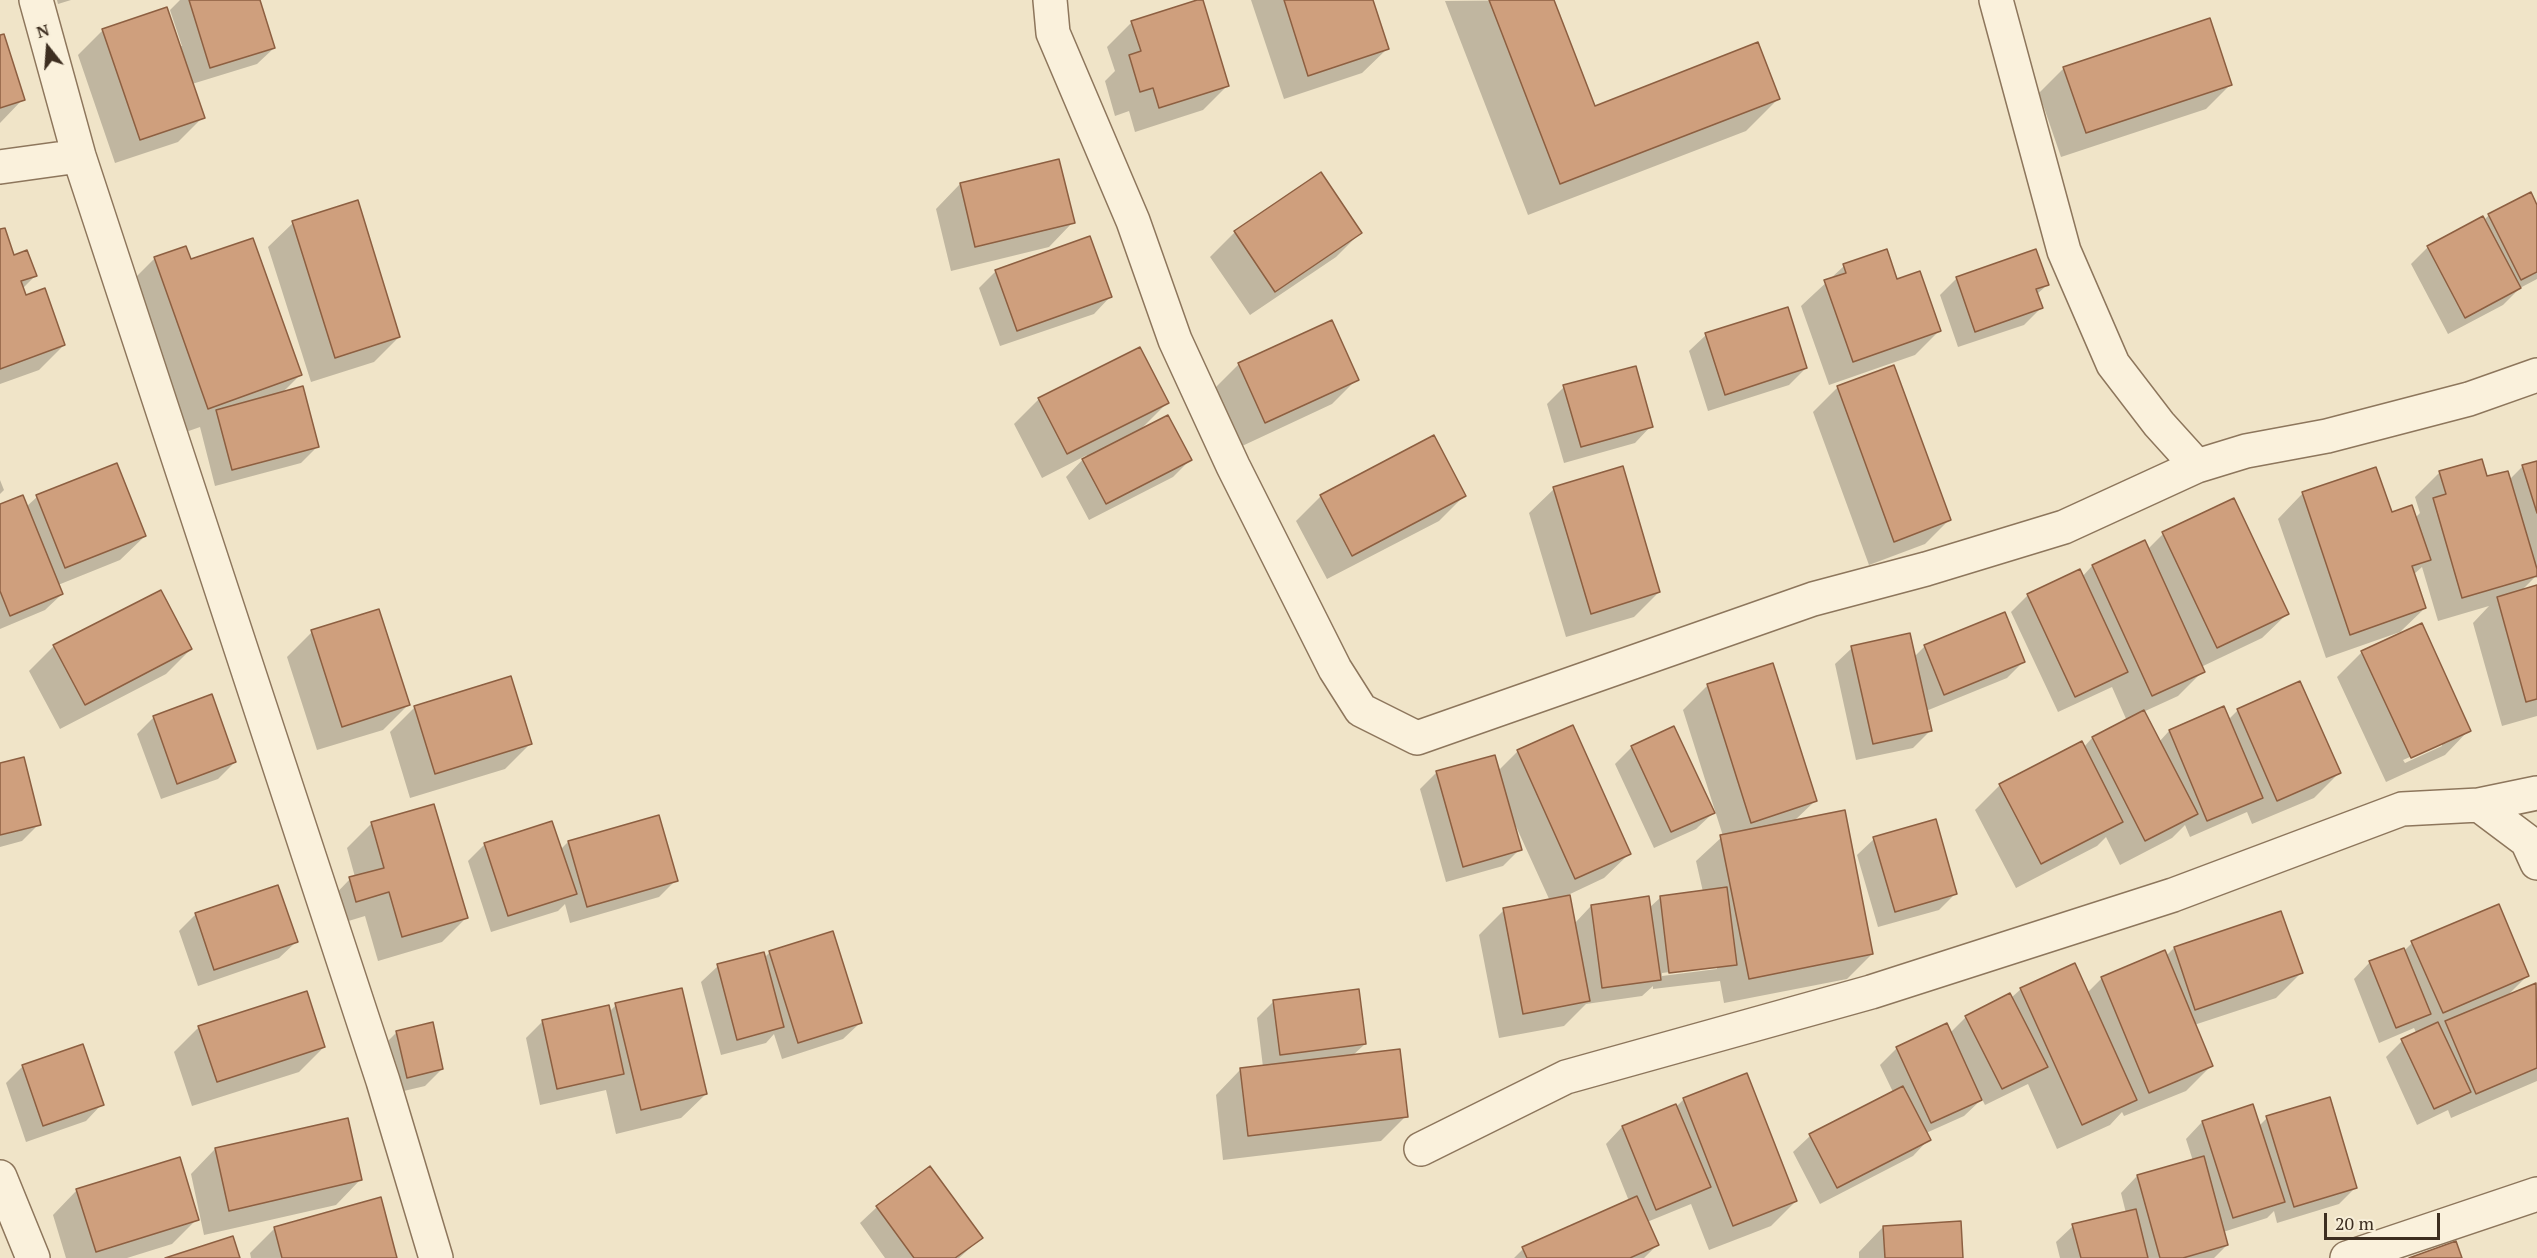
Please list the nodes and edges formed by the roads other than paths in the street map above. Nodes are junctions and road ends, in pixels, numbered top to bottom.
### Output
1 (36, 0) edge
2 (1050, 0) edge
3 (1996, 0) edge
4 (79, 156) junction
5 (0, 167) edge
6 (2537, 375) edge
7 (2197, 466) junction
8 (2537, 793) edge
9 (2479, 805) junction
10 (2537, 863) edge
11 (1421, 1149) dead end
12 (0, 1177) edge
13 (2537, 1194) edge
14 (33, 1258) edge
15 (436, 1258) edge
16 (2347, 1258) edge

1 - 4 street
2 - 7 street
3 - 7 street
4 - 5 street
4 - 15 street
6 - 7 street
8 - 9 street
9 - 10 street
9 - 11 street
12 - 14 street
13 - 16 street

